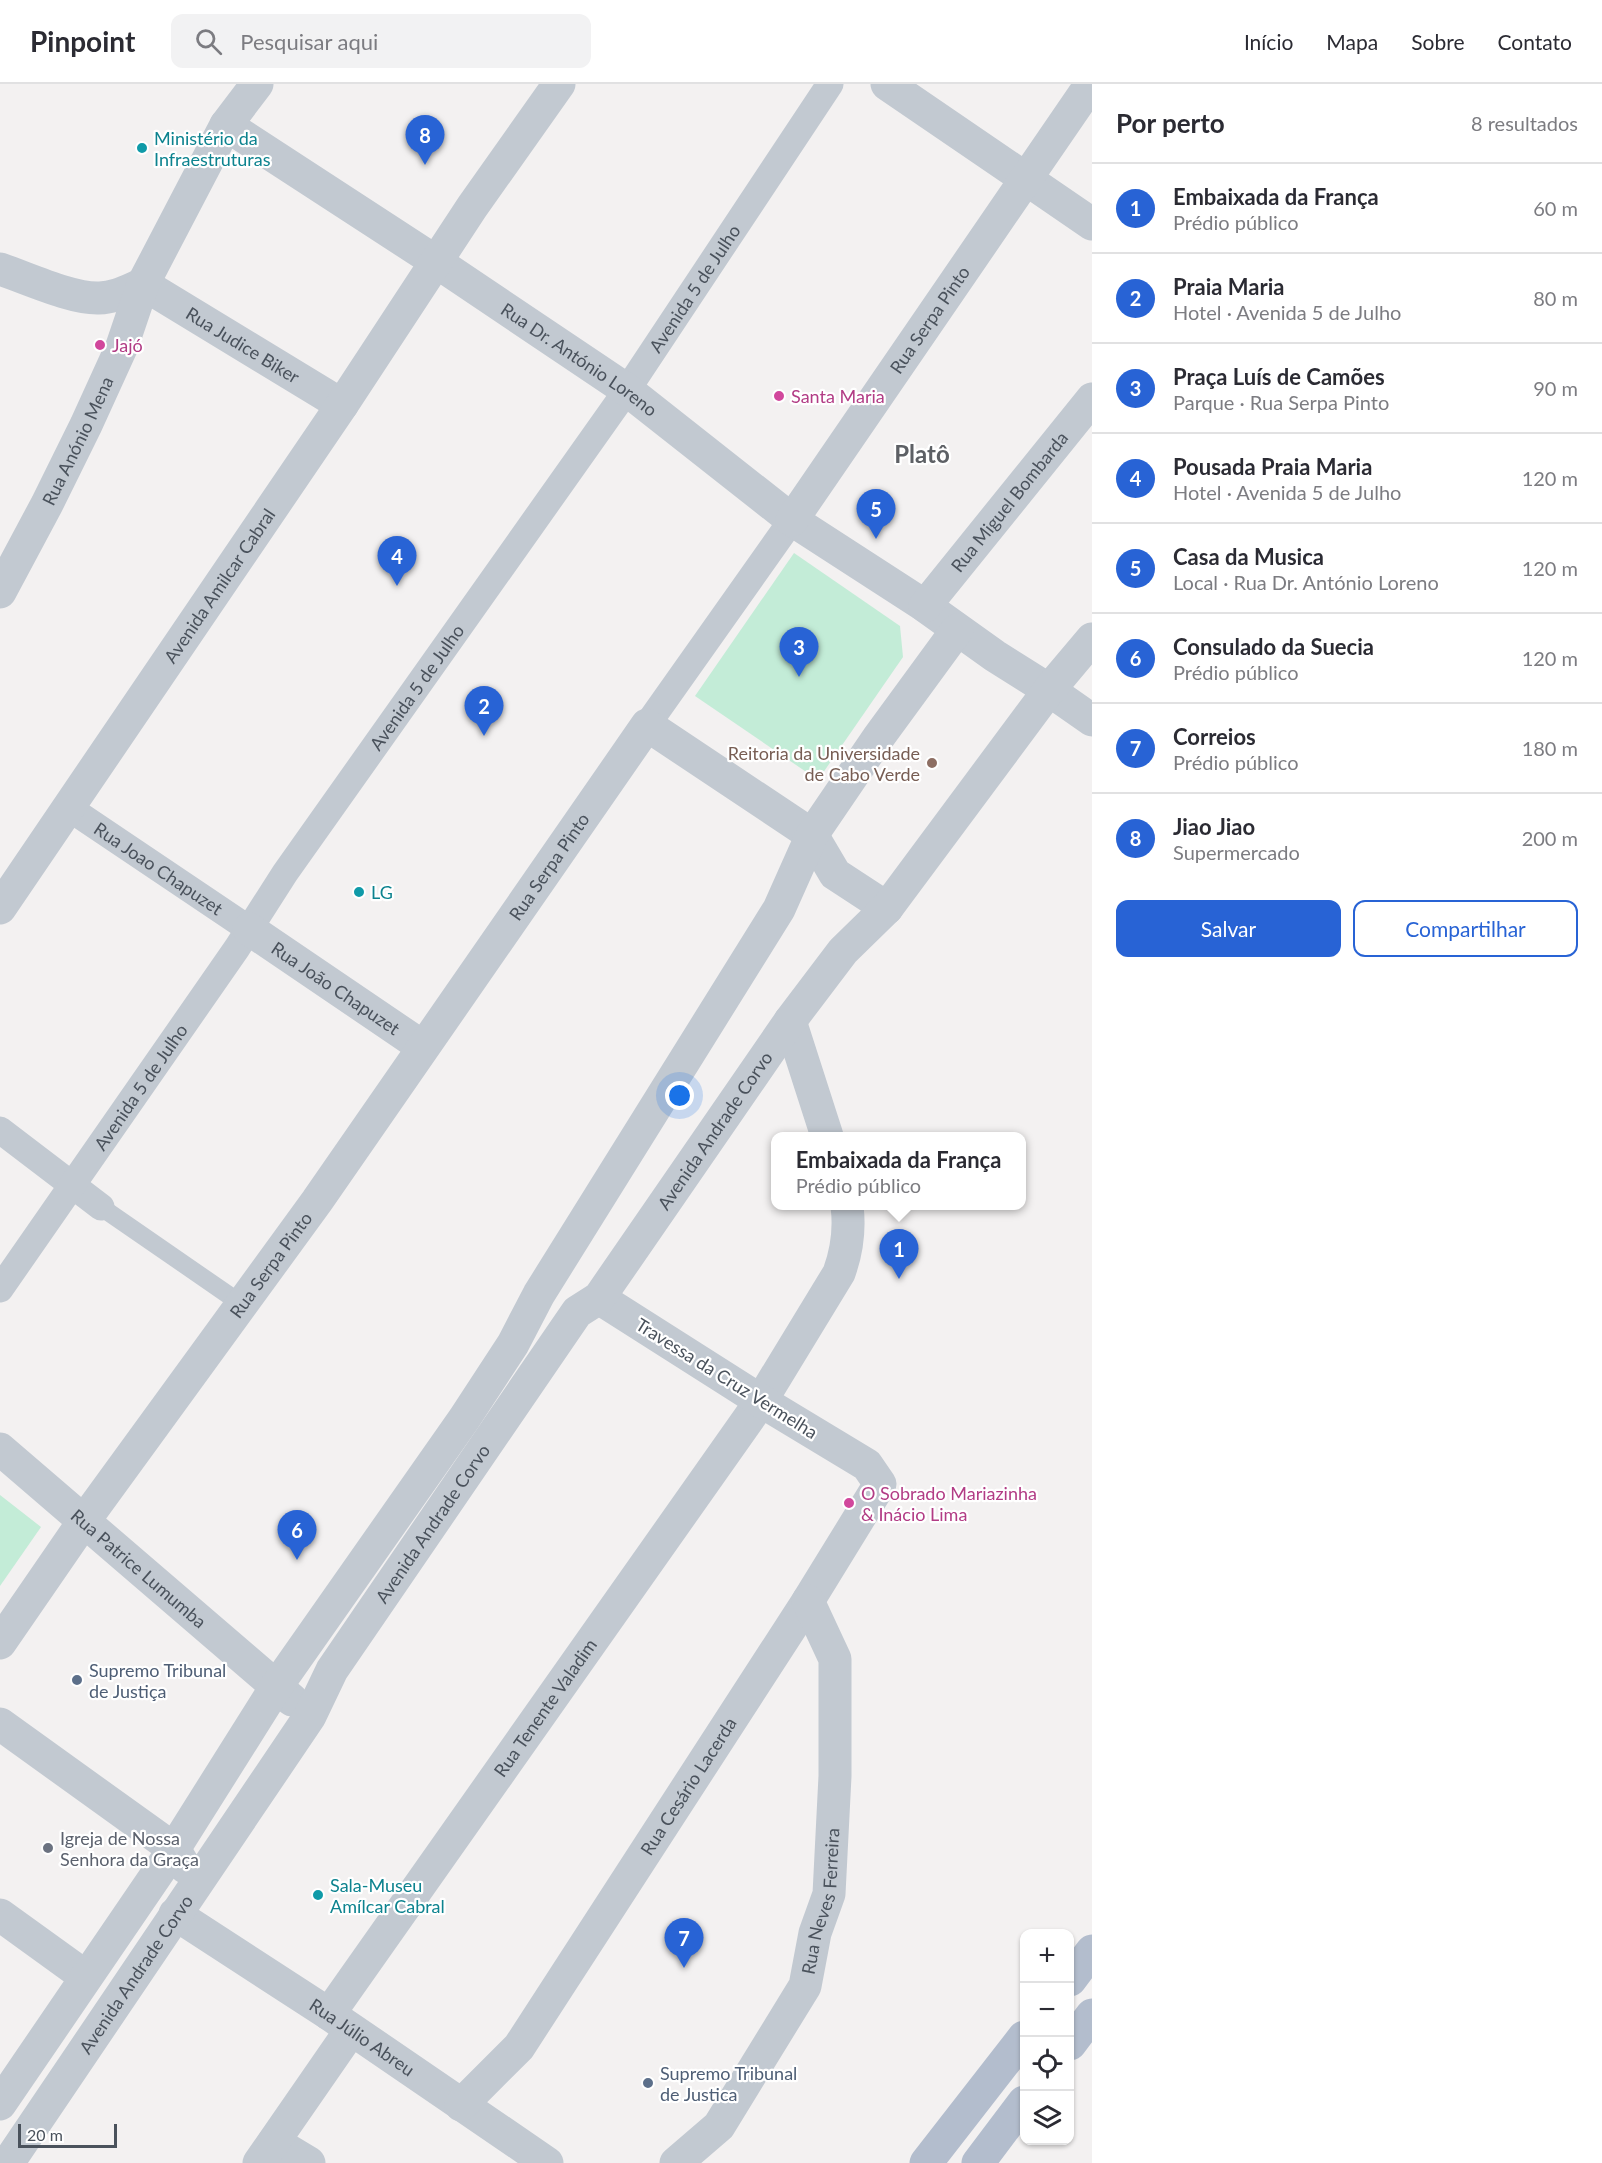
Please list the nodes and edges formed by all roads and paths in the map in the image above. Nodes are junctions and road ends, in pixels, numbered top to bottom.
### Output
1 (257, 84) edge
2 (559, 84) edge
3 (830, 84) edge
4 (887, 84) edge
5 (1091, 84) edge
6 (226, 125) junction
7 (1027, 178) junction
8 (1092, 224) edge
9 (435, 261) junction
10 (0, 269) edge
11 (143, 284) junction
12 (627, 390) junction
13 (1092, 399) edge
14 (342, 405) junction
15 (792, 520) junction
16 (0, 592) edge
17 (925, 606) junction
18 (957, 630) junction
19 (1092, 639) edge
20 (1049, 690) junction
21 (1092, 720) edge
22 (647, 725) junction
23 (69, 808) junction
24 (812, 836) junction
25 (887, 908) junction
26 (0, 909) edge
27 (249, 929) junction
28 (790, 1021) junction
29 (423, 1047) junction
30 (0, 1130) edge
31 (825, 1132) edge
32 (73, 1187) junction
33 (101, 1208) joint
34 (847, 1210) edge
35 (0, 1289) edge
36 (599, 1298) junction
37 (243, 1305) junction
38 (761, 1401) junction
39 (0, 1449) edge
40 (856, 1458) joint
41 (84, 1521) junction
42 (808, 1601) junction
43 (0, 1643) edge
44 (276, 1687) junction
45 (310, 1716) junction
46 (0, 1724) edge
47 (174, 1849) junction
48 (195, 1884) junction
49 (175, 1914) junction
50 (0, 1915) edge
51 (1092, 1951) edge
52 (1074, 1975) edge
53 (86, 1977) junction
54 (1092, 2015) edge
55 (340, 2022) junction
56 (1074, 2039) edge
57 (1020, 2042) edge
58 (0, 2104) edge
59 (461, 2105) junction
60 (1020, 2107) edge
61 (267, 2152) edge
62 (8, 2163) edge
63 (309, 2163) edge
64 (547, 2163) edge
65 (676, 2163) edge
66 (926, 2163) edge
67 (978, 2163) edge

1 - 6 street, Rua Anónio Mena
2 - 9 street, Avenida Amilcar Cabral
3 - 12 street, Avenida 5 de Julho
4 - 7 street
5 - 7 street, Rua Serpa Pinto
6 - 9 street, Rua Dr. António Loreno
6 - 11 street, Rua Anónio Mena
7 - 8 street
7 - 15 street, Rua Serpa Pinto
9 - 12 street, Rua Dr. António Loreno
9 - 14 street, Avenida Amilcar Cabral
10 - 11 street
11 - 14 street, Rua Judice Biker
11 - 16 street, Rua Anónio Mena
12 - 15 street, Rua Dr. António Loreno
12 - 27 street, Avenida 5 de Julho
13 - 17 street, Rua Miguel Bombarda
14 - 23 street, Avenida Amilcar Cabral
15 - 17 street, Rua Dr. António Loreno
15 - 22 street, Rua Serpa Pinto
17 - 18 street, Rua Dr. António Loreno
18 - 20 street
18 - 24 street, Avenida Andrade Corvo
19 - 20 street, Avenida Andrade Corvo
20 - 21 street
20 - 25 street, Avenida Andrade Corvo
22 - 24 street
22 - 29 street, Rua Serpa Pinto
23 - 26 street, Avenida Amilcar Cabral
23 - 27 street, Rua Joao Chapuzet
24 - 25 street
24 - 44 street, Avenida Andrade Corvo
25 - 28 street, Avenida Andrade Corvo
27 - 29 street, Rua João Chapuzet
27 - 32 street, Avenida 5 de Julho
28 - 31 street
28 - 36 street, Avenida Andrade Corvo
29 - 37 street, Rua Serpa Pinto
30 - 32 street
32 - 33 street
32 - 35 street, Avenida 5 de Julho
33 - 37 lane
34 - 38 street, Rua Tenente Valadim
36 - 38 street, Travessa da Cruz Vermelha
36 - 45 street, Avenida Andrade Corvo
37 - 41 street, Rua Serpa Pinto
38 - 40 street, Travessa da Cruz Vermelha
38 - 55 street, Rua Tenente Valadim
39 - 41 street, Rua Patrice Lumumba
40 - 42 street, Rua Cesário Lacerda
41 - 43 street, Rua Serpa Pinto
41 - 44 street, Rua Patrice Lumumba
42 - 59 street, Rua Cesário Lacerda
42 - 65 street, Rua Neves Ferreira
44 - 45 street, Rua Patrice Lumumba
44 - 47 street, Avenida Andrade Corvo
45 - 48 street, Avenida Andrade Corvo
46 - 47 street
47 - 48 street
47 - 53 street, Avenida Andrade Corvo
48 - 49 street, Avenida Andrade Corvo
49 - 55 street, Rua Júlio Abreu
49 - 62 street, Avenida Andrade Corvo
50 - 53 street
51 - 52 main road
53 - 58 street, Avenida Andrade Corvo
54 - 56 main road
55 - 59 street, Rua Júlio Abreu
55 - 61 street, Rua Tenente Valadim
57 - 66 main road
59 - 64 street, Rua Júlio Abreu
60 - 67 main road
61 - 63 street

